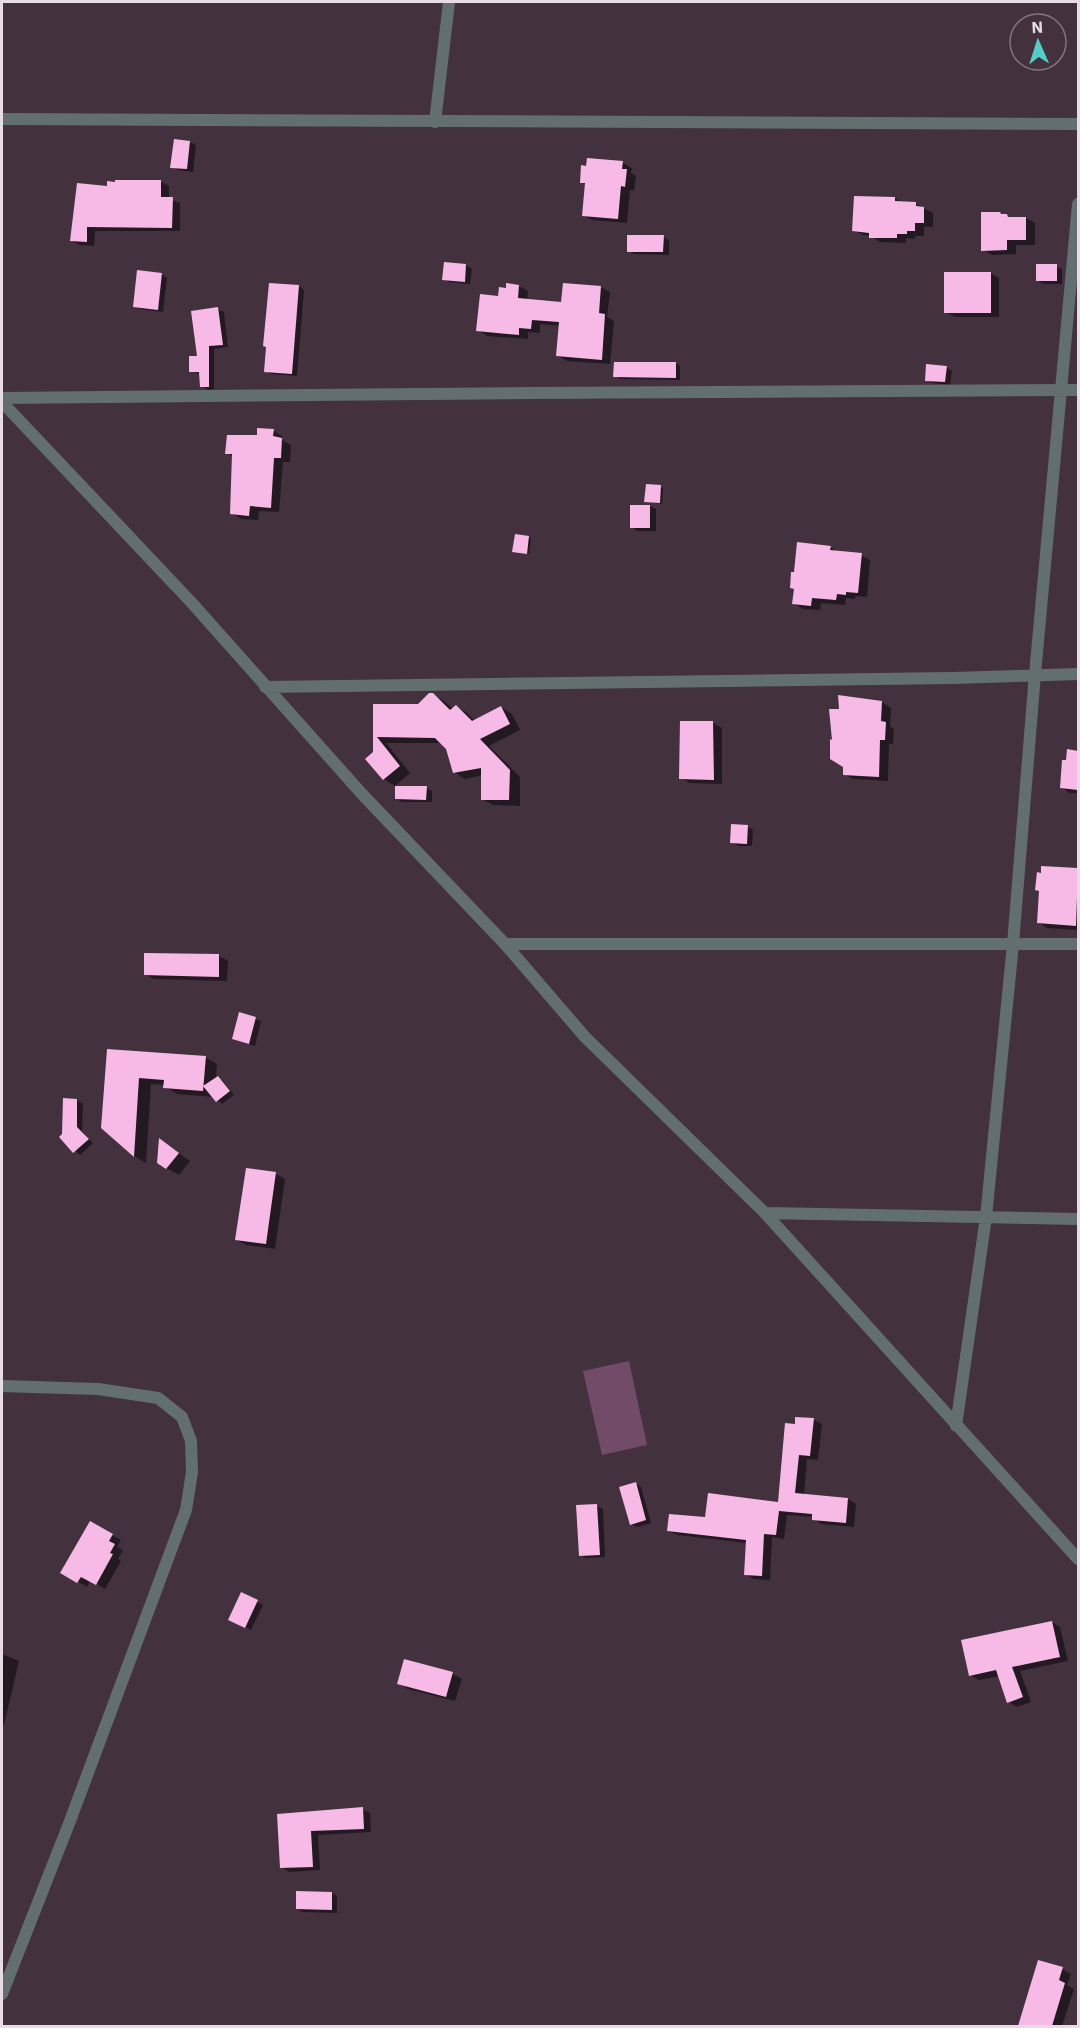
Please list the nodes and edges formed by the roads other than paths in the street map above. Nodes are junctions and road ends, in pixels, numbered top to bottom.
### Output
1 (449, 2) edge
2 (2, 119) edge
3 (435, 122) junction
4 (1078, 124) edge
5 (1078, 204) edge
6 (1062, 390) junction
7 (1078, 390) edge
8 (2, 400) edge
9 (1035, 674) junction
10 (1078, 674) edge
11 (265, 687) junction
12 (505, 944) junction
13 (1013, 944) junction
14 (1078, 944) edge
15 (765, 1213) junction
16 (986, 1217) junction
17 (1078, 1219) edge
18 (2, 1386) edge
19 (956, 1426) junction
20 (1078, 1559) edge
21 (2, 1994) edge

1 - 3 street
2 - 3 street
3 - 4 street
5 - 6 street
6 - 7 street
6 - 8 street
6 - 9 street
8 - 11 street
9 - 10 street
9 - 11 street
9 - 13 street
11 - 12 street
12 - 13 street
12 - 15 street
13 - 14 street
13 - 16 street
15 - 16 street
15 - 19 street
16 - 17 street
16 - 19 street
18 - 21 street
19 - 20 street

